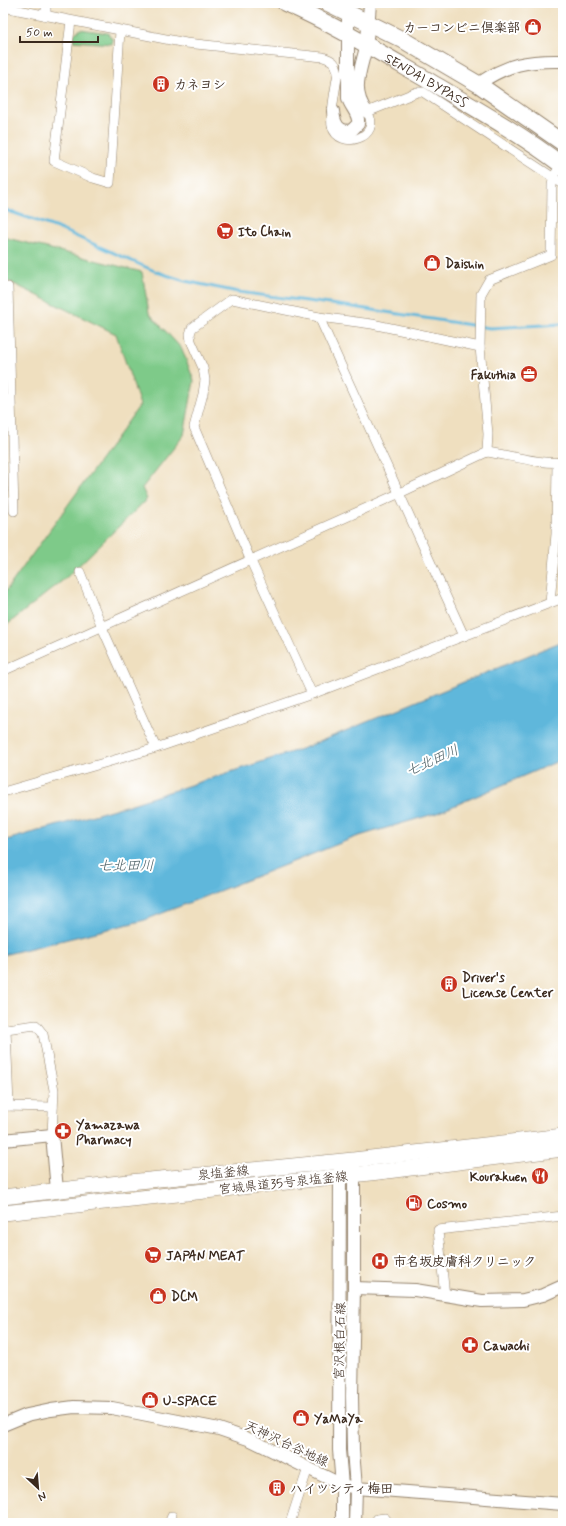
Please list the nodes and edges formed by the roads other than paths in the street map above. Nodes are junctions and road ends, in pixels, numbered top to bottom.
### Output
1 (46, 3) edge
2 (285, 3) edge
3 (328, 3) edge
4 (370, 3) edge
5 (3, 7) edge
6 (347, 7) edge
7 (46, 16) junction
8 (71, 21) junction
9 (368, 23) junction
10 (120, 31) junction
11 (347, 34) junction
12 (366, 46) junction
13 (563, 61) edge
14 (478, 84) junction
15 (333, 111) junction
16 (367, 112) junction
17 (563, 143) edge
18 (559, 169) edge
19 (563, 184) edge
20 (8, 287) dead end
21 (319, 317) junction
22 (480, 345) junction
23 (7, 416) edge
24 (487, 452) junction
25 (560, 462) edge
26 (400, 493) junction
27 (14, 511) dead end
28 (250, 559) junction
29 (80, 572) dead end
30 (563, 598) edge
31 (550, 603) junction
32 (102, 627) junction
33 (464, 636) junction
34 (3, 671) edge
35 (312, 694) junction
36 (156, 748) junction
37 (3, 792) edge
38 (5, 1050) edge
39 (6, 1106) edge
40 (53, 1107) junction
41 (52, 1135) junction
42 (563, 1136) edge
43 (3, 1140) edge
44 (563, 1149) edge
45 (347, 1168) junction
46 (57, 1190) junction
47 (3, 1196) edge
48 (3, 1213) edge
49 (563, 1216) edge
50 (563, 1286) edge
51 (354, 1288) junction
52 (445, 1296) junction
53 (3, 1425) edge
54 (308, 1468) junction
55 (342, 1484) junction
56 (356, 1488) junction
57 (563, 1504) edge
58 (290, 1523) edge
59 (342, 1523) edge
60 (355, 1523) edge
61 (375, 1523) edge
62 (389, 1523) edge

1 - 7 street
2 - 11 highway, SENDAI BYPASS
3 - 6 highway, SENDAI BYPASS
4 - 9 street
5 - 7 street
6 - 9 highway, SENDAI BYPASS
6 - 11 street
7 - 8 street
8 - 10 street
8 - 10 street
9 - 12 street
9 - 14 highway, SENDAI BYPASS
10 - 15 street
11 - 12 highway, SENDAI BYPASS
11 - 15 street
12 - 16 street
12 - 18 highway, SENDAI BYPASS
13 - 14 street
14 - 17 highway, SENDAI BYPASS
15 - 16 street
16 - 18 street
18 - 19 street
18 - 22 street
20 - 23 street
21 - 22 street
21 - 26 street
21 - 28 street
22 - 24 street
23 - 27 street
24 - 25 street
24 - 26 street
25 - 31 street
26 - 28 street
26 - 33 street
28 - 32 street
28 - 35 street
29 - 32 street
30 - 31 street
31 - 33 street
32 - 34 street
32 - 36 street
33 - 35 street
35 - 36 street
36 - 37 street
38 - 39 street
38 - 40 street
39 - 40 street
40 - 41 street
41 - 43 street
41 - 46 street
42 - 45 main road, 泉塩釜線
44 - 45 main road, 宮城県道35号泉塩釜線
45 - 46 main road, 泉塩釜線
45 - 48 main road, 宮城県道35号泉塩釜線
45 - 51 street, 宮沢根白石線
45 - 55 street
46 - 47 main road, 泉塩釜線
49 - 52 street
50 - 52 street
51 - 52 street
51 - 56 street, 宮沢根白石線
53 - 54 street, 天神沢台谷地線
54 - 55 street, 天神沢台谷地線
54 - 58 street
55 - 56 street, 天神沢台谷地線
55 - 59 street
56 - 57 street, 天神沢台谷地線
56 - 60 street, 宮沢根白石線
61 - 62 street

